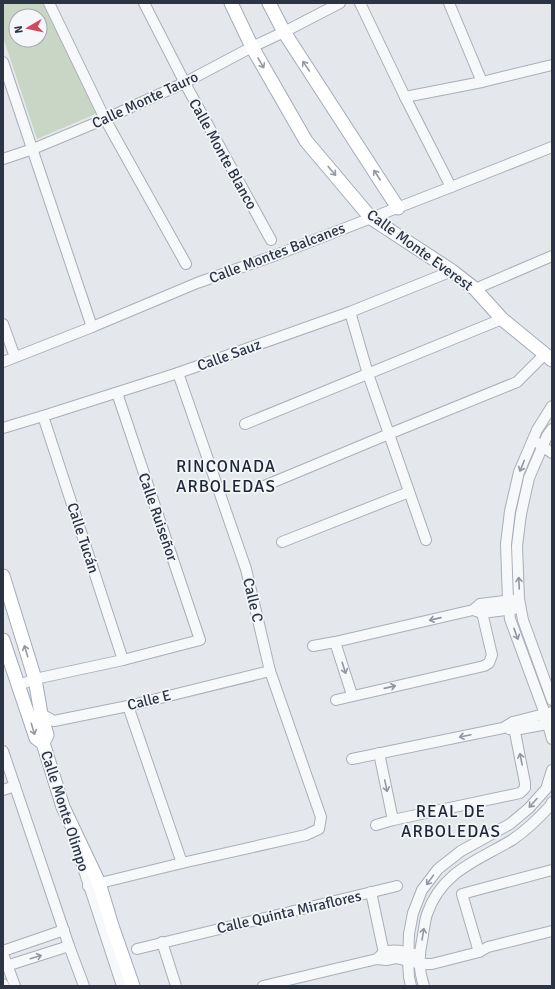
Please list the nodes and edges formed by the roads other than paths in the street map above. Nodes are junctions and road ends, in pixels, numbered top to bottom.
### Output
1 (50, 3) edge
2 (144, 3) edge
3 (231, 3) edge
4 (269, 3) edge
5 (340, 3) edge
6 (360, 3) edge
7 (449, 3) edge
8 (284, 32) junction
9 (252, 47) junction
10 (3, 62) edge
11 (552, 65) edge
12 (482, 82) junction
13 (184, 83) junction
14 (405, 97) junction
15 (105, 119) junction
16 (552, 147) edge
17 (33, 149) junction
18 (3, 159) edge
19 (451, 187) junction
20 (398, 208) junction
21 (371, 218) junction
22 (270, 240) dead end
23 (552, 256) edge
24 (186, 264) dead end
25 (452, 271) junction
26 (475, 289) junction
27 (350, 312) junction
28 (502, 319) junction
29 (3, 324) edge
30 (92, 327) junction
31 (15, 357) junction
32 (549, 357) edge
33 (3, 362) edge
34 (178, 373) junction
35 (368, 374) junction
36 (117, 393) junction
37 (552, 406) edge
38 (43, 416) junction
39 (245, 424) dead end
40 (3, 428) edge
41 (537, 430) junction
42 (389, 434) junction
43 (550, 435) edge
44 (532, 440) junction
45 (542, 446) junction
46 (552, 453) edge
47 (264, 486) dead end
48 (409, 492) junction
49 (426, 540) dead end
50 (282, 542) dead end
51 (3, 576) edge
52 (520, 604) junction
53 (508, 605) junction
54 (478, 609) junction
55 (3, 640) edge
56 (335, 642) junction
57 (312, 646) dead end
58 (123, 660) junction
59 (270, 671) junction
60 (35, 679) junction
61 (19, 685) junction
62 (352, 695) junction
63 (336, 700) dead end
64 (552, 700) edge
65 (128, 706) junction
66 (28, 712) junction
67 (41, 714) junction
68 (549, 718) edge
69 (514, 726) junction
70 (552, 739) edge
71 (43, 742) junction
72 (3, 751) edge
73 (379, 753) junction
74 (352, 759) dead end
75 (552, 770) edge
76 (15, 786) junction
77 (3, 790) edge
78 (552, 802) edge
79 (393, 820) junction
80 (376, 825) dead end
81 (182, 863) junction
82 (552, 870) edge
83 (94, 884) junction
84 (397, 886) dead end
85 (371, 892) junction
86 (64, 930) junction
87 (552, 931) edge
88 (110, 935) junction
89 (162, 942) junction
90 (69, 946) junction
91 (137, 949) dead end
92 (482, 949) junction
93 (3, 952) edge
94 (408, 956) junction
95 (382, 957) junction
96 (420, 960) junction
97 (5, 966) edge
98 (15, 986) edge
99 (84, 986) edge
100 (122, 986) edge
101 (133, 986) edge
102 (176, 986) edge
103 (263, 986) edge
104 (411, 986) edge
105 (424, 986) edge

1 - 15 street
2 - 13 street, Calle Monte Blanco
3 - 9 main road, Calle Monte Everest
4 - 8 main road, Calle Monte Everest
5 - 8 street, Calle Monte Tauro
6 - 14 street
7 - 12 street
8 - 9 street, Calle Monte Tauro
20 -> 8 main road, Calle Monte Everest
9 - 13 street, Calle Monte Tauro
9 -> 21 main road, Calle Monte Everest
10 - 17 street
11 - 12 street
12 - 14 street
13 - 15 street, Calle Monte Tauro
13 - 22 street, Calle Monte Blanco
14 - 19 street
15 - 17 street, Calle Monte Tauro
15 - 24 street
16 - 19 street, Calle Montes Balcanes
17 - 18 street, Calle Monte Tauro
17 - 30 street
19 - 20 street, Calle Montes Balcanes
20 - 21 street, Calle Montes Balcanes
21 - 25 main road, Calle Monte Everest
21 - 30 street, Calle Montes Balcanes
23 - 26 street
25 - 26 main road, Calle Monte Everest
25 - 27 street, Calle Sauz
26 - 28 main road, Calle Monte Everest
27 - 34 street, Calle Sauz
27 - 35 street
28 - 32 main road, Calle Monte Everest
28 - 35 street
29 - 31 street
30 - 31 street, Calle Montes Balcanes
31 - 33 street, Calle Montes Balcanes
32 - 42 street
34 - 36 street, Calle Sauz
34 - 59 street, Calle C
35 - 39 street
35 - 42 street
36 - 38 street, Calle Sauz
36 - 58 street, Calle Ruiseñor
37 - 41 street
38 - 40 street, Calle Sauz
38 - 58 street, Calle Tucán
41 - 43 street
41 - 44 street
42 - 47 street
42 - 48 street
43 - 45 street
44 - 45 street
44 -> 53 street
45 - 46 street
52 -> 45 street
48 - 49 street
48 - 50 street
60 -> 51 main road
52 - 53 street
52 - 64 street
53 - 54 street
53 -> 68 street
54 -> 56 street
62 -> 54 street
55 - 61 main road, Calle Monte Olimpo
56 - 57 street
56 -> 62 street
58 - 60 street
59 - 65 street, Calle E
59 - 81 street, Calle C
60 - 61 street
60 - 67 main road
61 - 66 main road, Calle Monte Olimpo
62 - 63 street
65 - 67 street, Calle E
65 - 81 street
66 - 67 street, Calle E
66 -> 71 main road, Calle Monte Olimpo
67 - 71 main road
68 - 69 street
68 - 70 street
69 -> 73 street
79 -> 69 street
71 - 83 main road, Calle Monte Olimpo
72 - 76 street
73 - 74 street
73 -> 79 street
75 -> 94 street
76 - 77 street
76 - 86 street
96 -> 78 street
79 - 80 street
81 - 83 street
82 - 92 street
83 - 88 main road, Calle Monte Olimpo
84 - 85 street
85 - 89 street, Calle Quinta Miraflores
85 - 95 street, Calle Quinta Miraflores
86 - 90 street
86 - 93 street
87 - 92 street
88 - 100 street
88 - 101 main road, Calle Monte Olimpo
89 - 91 street, Calle Quinta Miraflores
89 - 102 street
97 -> 90 street
90 - 99 street
92 - 96 street
93 - 97 street
94 - 95 street
94 - 96 street
94 - 104 street
95 - 103 street
96 - 105 street
97 - 98 street

